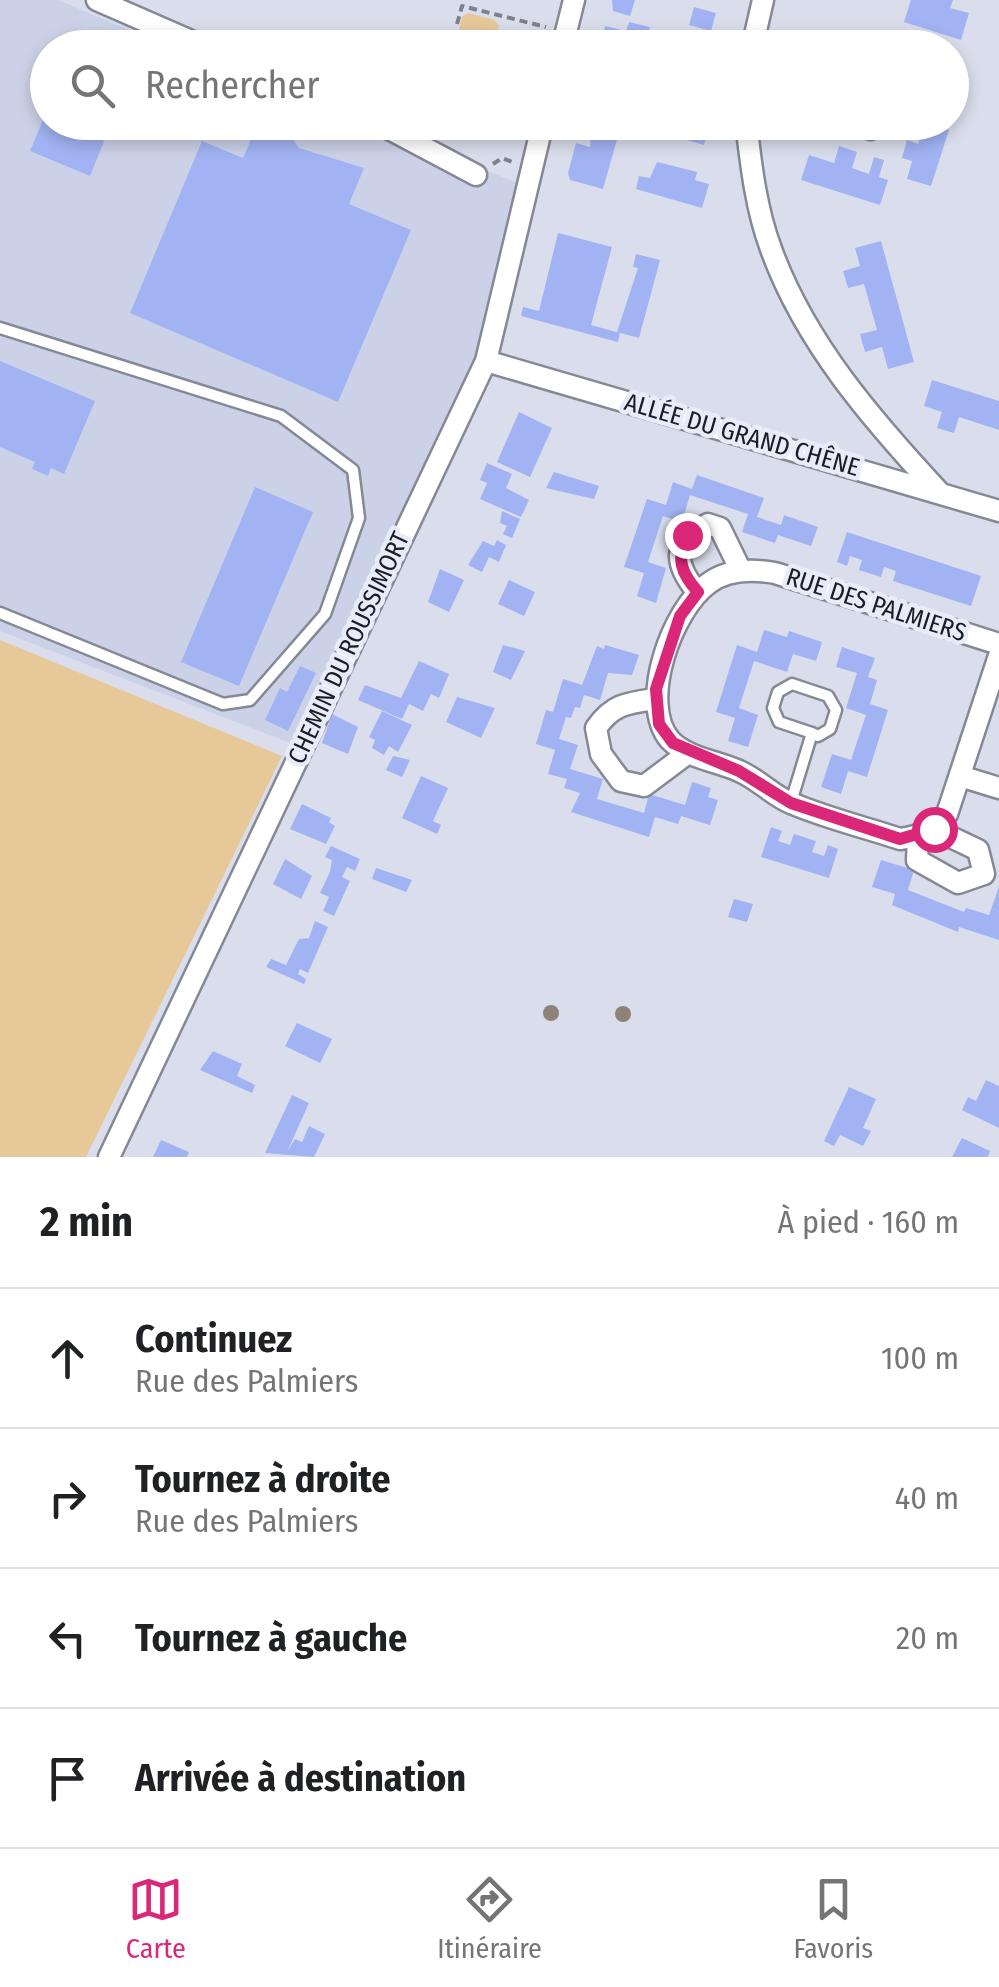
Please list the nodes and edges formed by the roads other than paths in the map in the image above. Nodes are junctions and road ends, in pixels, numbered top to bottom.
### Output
1 (97, 0) edge
2 (574, 0) edge
3 (763, 0) edge
4 (166, 30) edge
5 (566, 30) edge
6 (756, 30) edge
7 (410, 140) edge
8 (538, 140) edge
9 (748, 140) edge
10 (476, 175) road end
11 (0, 328) edge
12 (486, 361) junction
13 (940, 492) junction
14 (999, 511) edge
15 (741, 571) junction
16 (698, 592) junction
17 (0, 613) edge
18 (999, 644) edge
19 (999, 656) edge
20 (655, 699) junction
21 (812, 734) junction
22 (688, 752) junction
23 (960, 776) junction
24 (999, 788) edge
25 (791, 803) junction
26 (109, 1157) edge

1 - 4 street
2 - 5 street
3 - 6 street
7 - 10 street
8 - 12 street, CHEMIN DU ROUSSIMORT
9 - 13 street
11 - 17 lane
12 - 13 street, ALLÉE DU GRAND CHÊNE
12 - 26 street, CHEMIN DU ROUSSIMORT
13 - 14 street, ALLÉE DU GRAND CHÊNE
15 - 16 street
15 - 16 street
15 - 18 street, RUE DES PALMIERS
16 - 20 street
19 - 23 street
20 - 22 street
20 - 22 street
21 - 21 lane
21 - 25 lane
22 - 25 street
23 - 24 street
23 - 25 street

